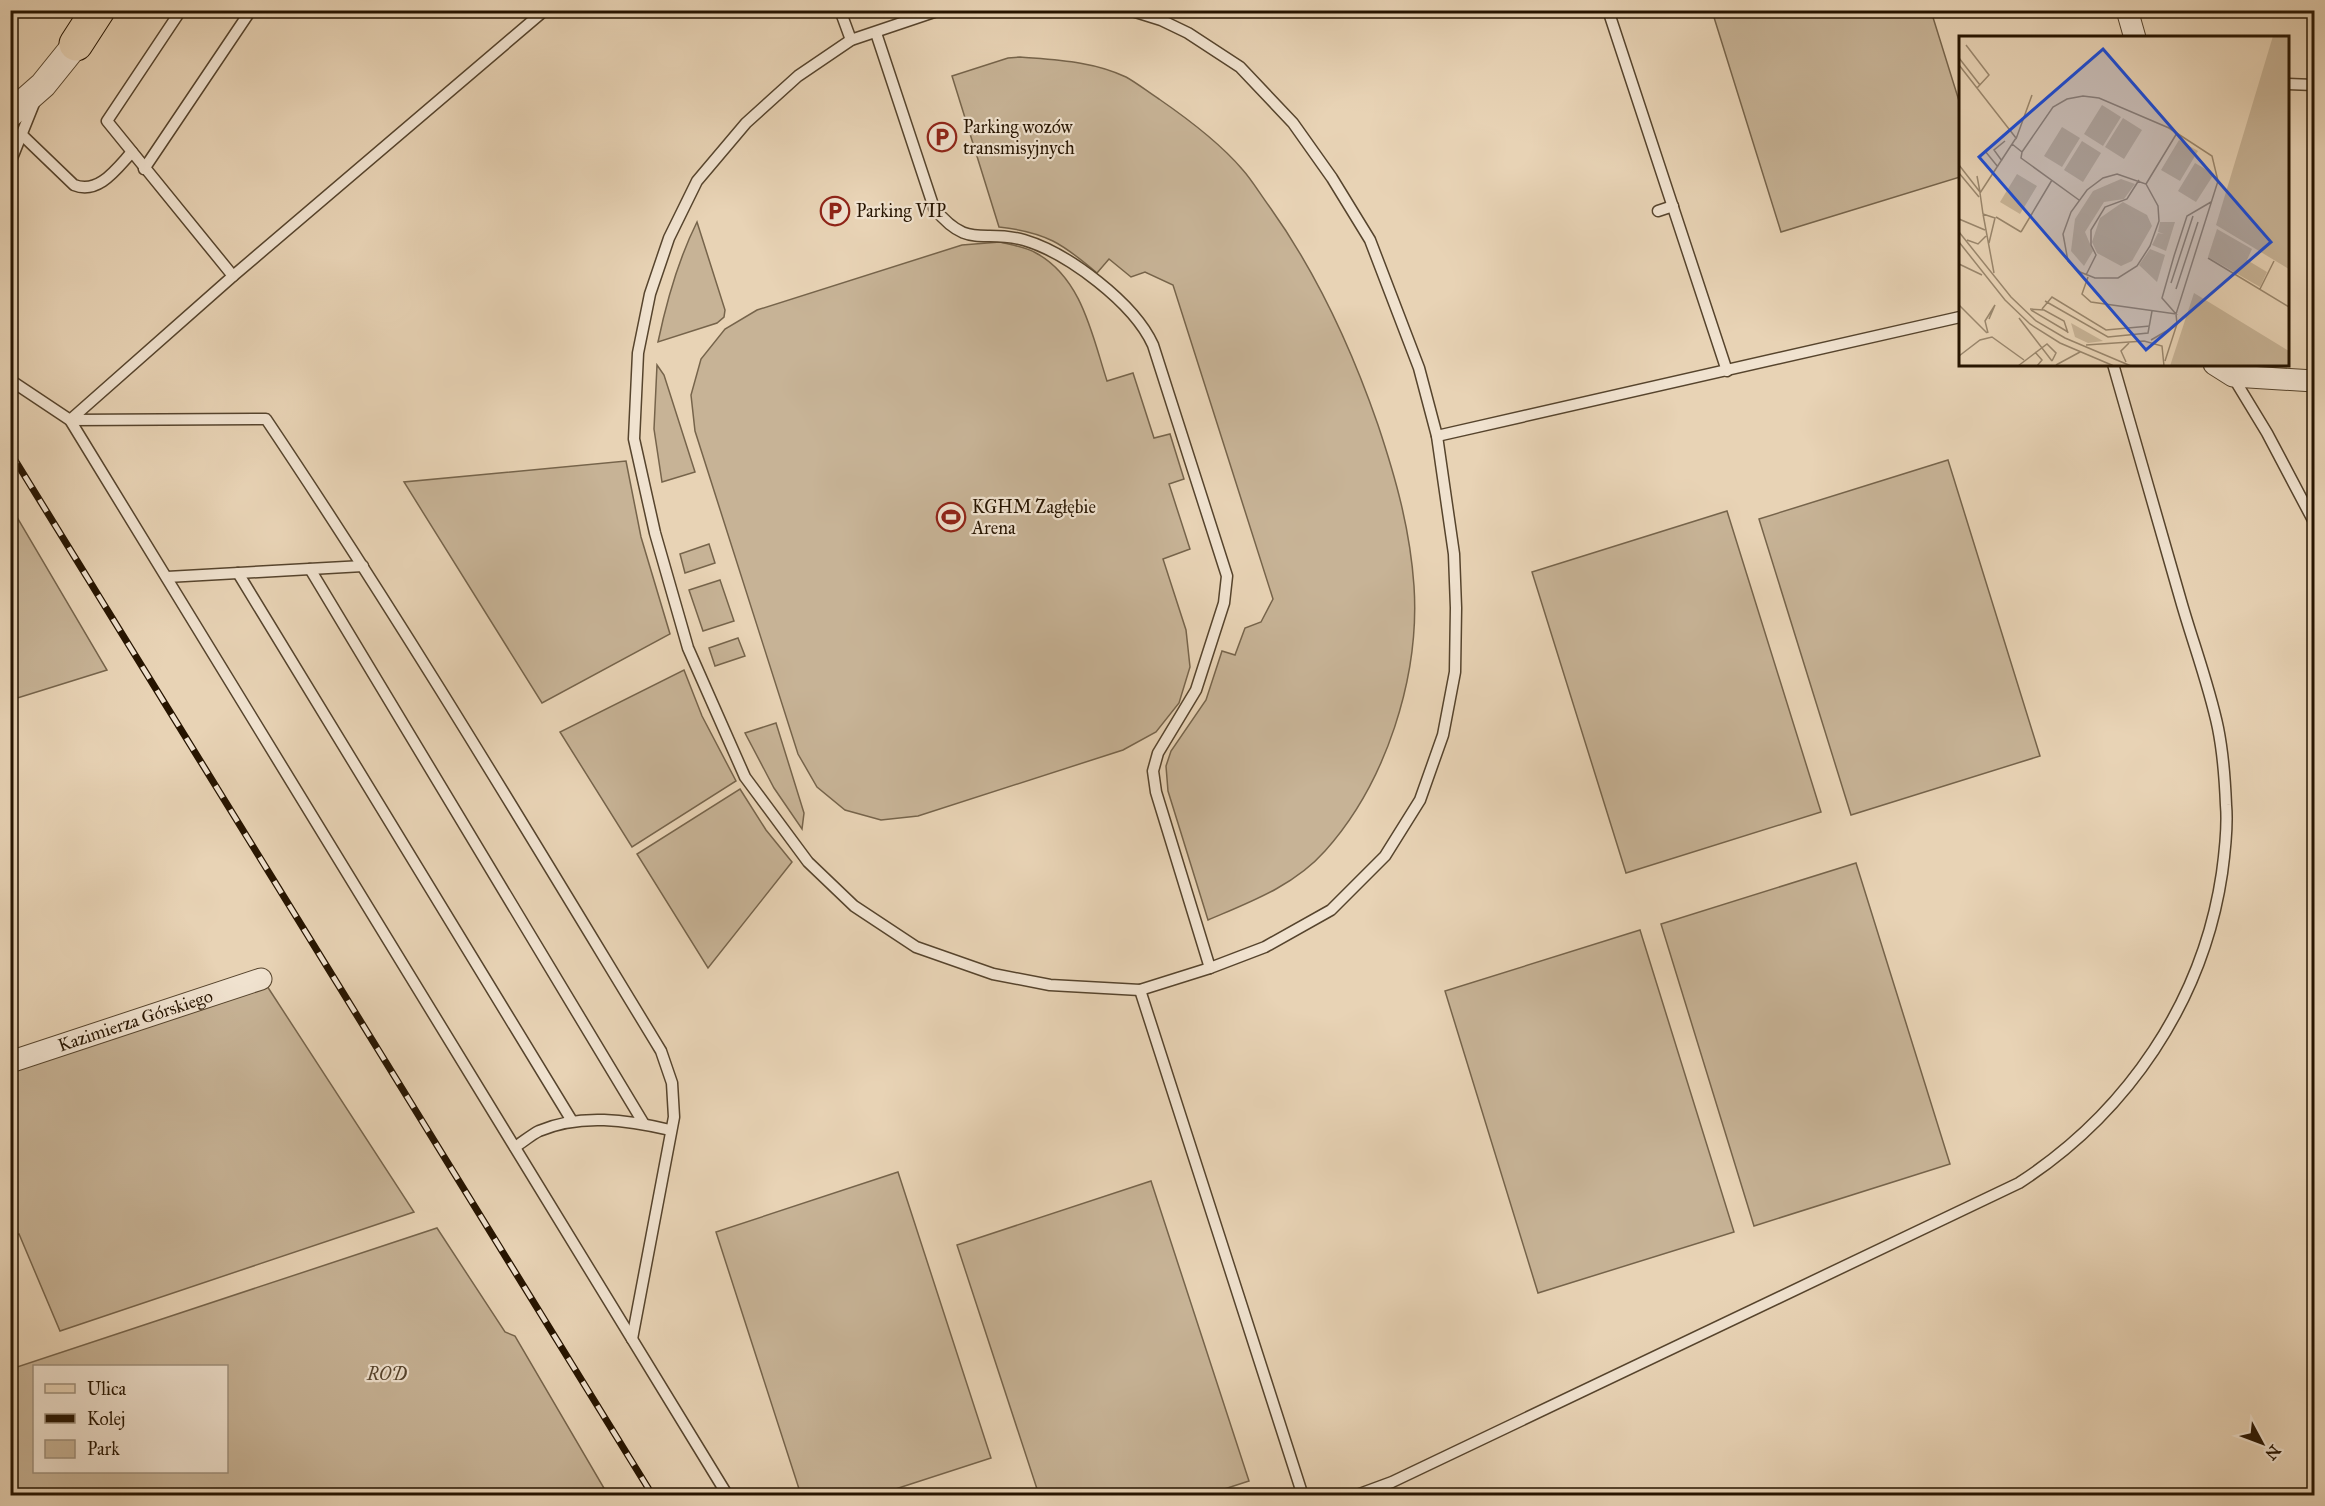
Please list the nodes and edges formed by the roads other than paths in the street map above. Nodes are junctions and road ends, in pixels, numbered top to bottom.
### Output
1 (98, 10) edge
2 (181, 10) edge
3 (251, 10) edge
4 (545, 10) edge
5 (840, 10) edge
6 (940, 10) edge
7 (1129, 10) edge
8 (1608, 10) edge
9 (2127, 10) edge
10 (876, 33) junction
11 (2134, 36) edge
12 (851, 40) junction
13 (75, 44) joint
14 (2289, 84) edge
15 (2314, 85) edge
16 (16, 124) edge
17 (132, 152) junction
18 (10, 162) edge
19 (144, 169) junction
20 (1673, 206) junction
21 (1658, 212) dead end
22 (233, 276) junction
23 (1959, 317) edge
24 (2114, 366) edge
25 (2231, 370) edge
26 (1727, 371) junction
27 (10, 380) edge
28 (2314, 381) edge
29 (70, 420) junction
30 (1437, 435) junction
31 (2314, 522) edge
32 (363, 566) junction
33 (310, 569) junction
34 (238, 573) junction
35 (167, 577) junction
36 (1210, 968) junction
37 (261, 979) dead end
38 (1140, 990) junction
39 (10, 1062) edge
40 (572, 1121) junction
41 (644, 1124) junction
42 (670, 1130) junction
43 (515, 1147) junction
44 (633, 1339) junction
45 (728, 1496) edge
46 (1303, 1496) edge
47 (1354, 1496) edge

1 - 13 main road
2 - 17 lane
3 - 19 lane
4 - 22 lane
5 - 12 lane
6 - 10 lane
7 - 30 lane
8 - 20 lane
9 - 11 street
10 - 12 lane
10 - 36 lane
12 - 38 lane
13 - 16 street
14 - 15 lane
16 - 17 lane
16 - 18 lane
17 - 19 lane
19 - 22 lane
20 - 21 lane
20 - 26 lane
22 - 29 lane
23 - 26 lane
24 - 47 lane
25 - 28 street
25 - 31 lane
26 - 30 lane
27 - 29 lane
29 - 32 lane
29 - 35 lane
30 - 36 lane
32 - 33 lane
32 - 42 lane
33 - 34 lane
33 - 41 lane
34 - 35 lane
34 - 40 lane
35 - 43 lane
36 - 38 lane
37 - 39 street, Kazimierza Górskiego
38 - 46 lane
40 - 41 lane
40 - 43 lane
41 - 42 lane
42 - 44 lane
43 - 44 lane
44 - 45 lane

